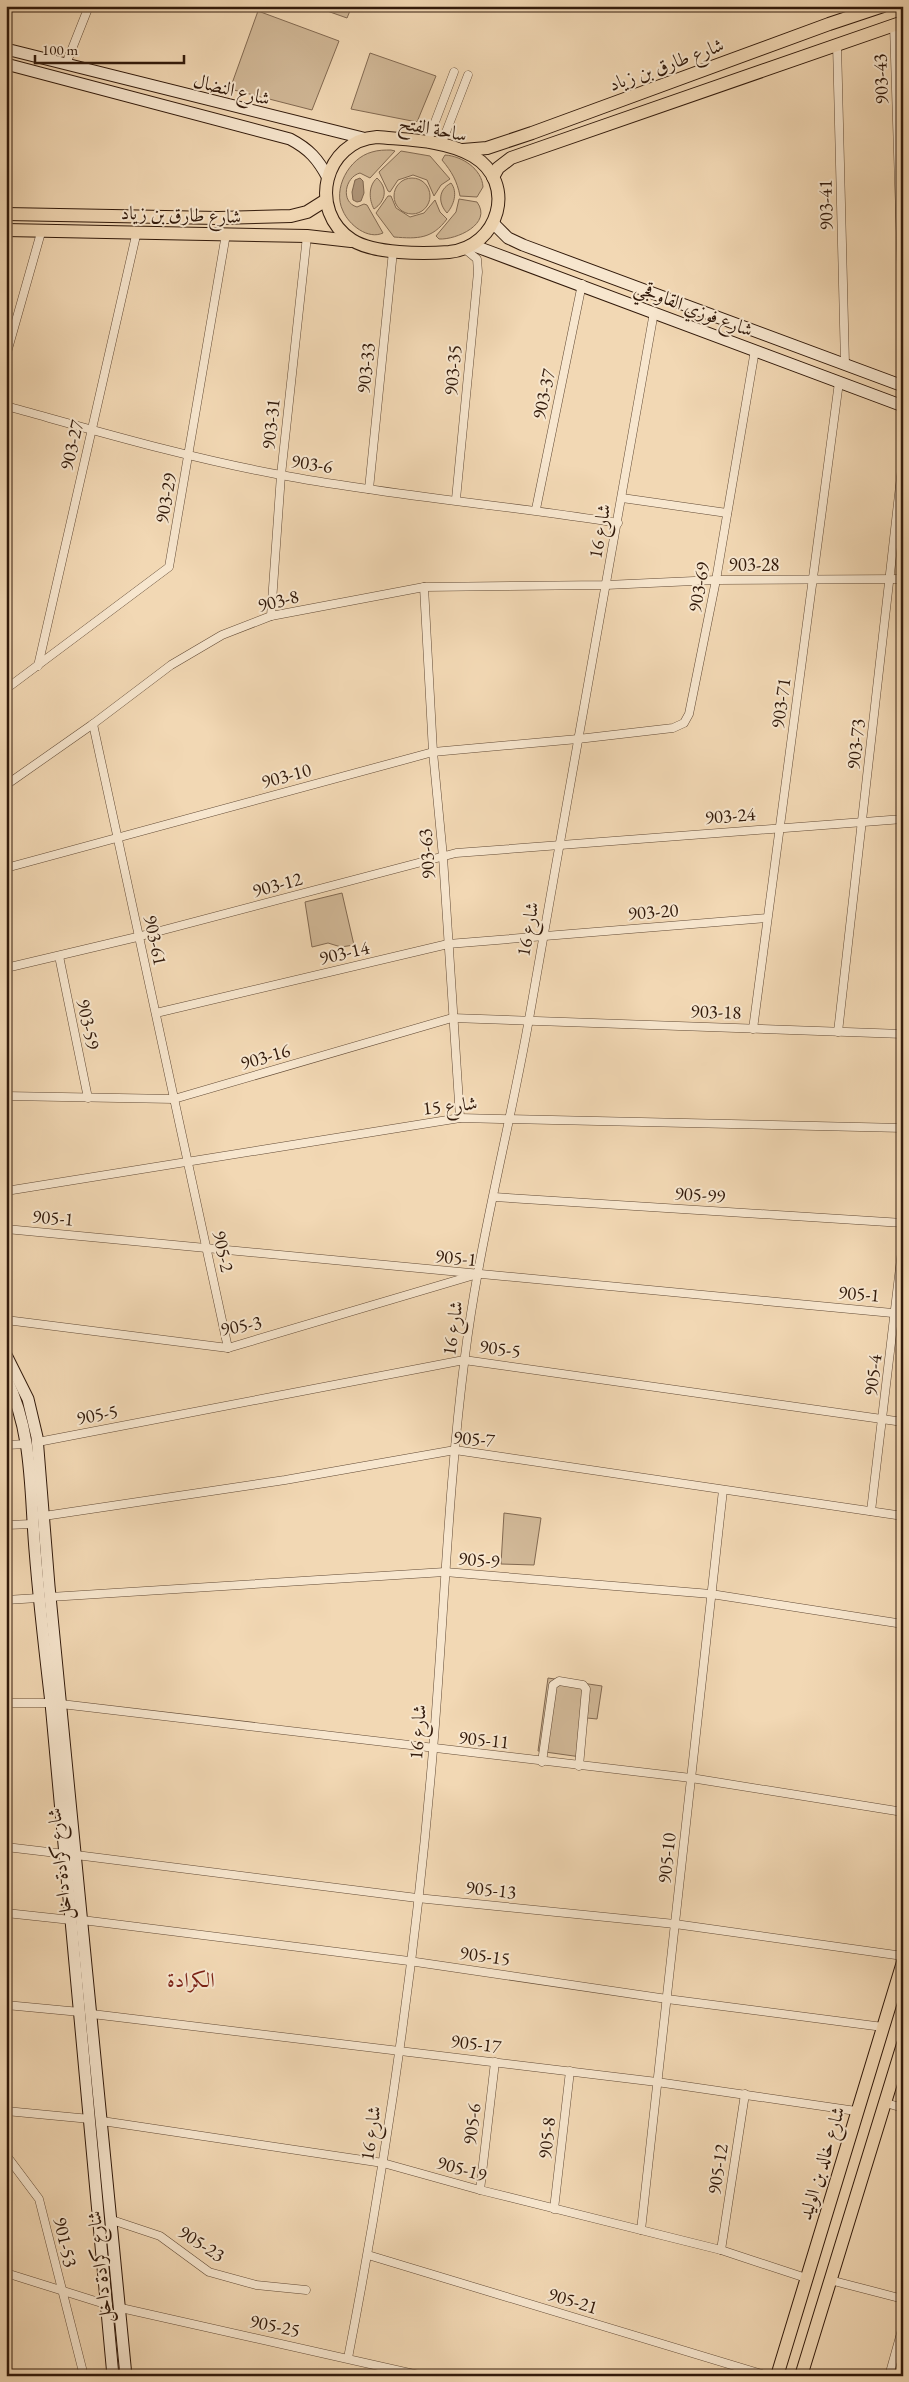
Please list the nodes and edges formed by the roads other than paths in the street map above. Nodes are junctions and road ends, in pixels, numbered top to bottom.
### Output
1 (89, 6) edge
2 (883, 6) edge
3 (898, 23) edge
4 (837, 44) junction
5 (6, 49) edge
6 (6, 64) edge
7 (66, 64) junction
8 (454, 72) dead end
9 (468, 75) dead end
10 (363, 138) junction
11 (427, 143) junction
12 (441, 145) junction
13 (460, 150) junction
14 (493, 177) junction
15 (328, 178) junction
16 (326, 200) junction
17 (6, 214) edge
18 (493, 223) junction
19 (42, 229) junction
20 (6, 230) edge
21 (137, 231) junction
22 (226, 234) junction
23 (307, 236) junction
24 (354, 242) junction
25 (469, 247) junction
26 (393, 251) junction
27 (582, 284) junction
28 (654, 312) junction
29 (903, 312) edge
30 (755, 350) junction
31 (6, 356) edge
32 (845, 364) junction
33 (839, 382) junction
34 (903, 386) edge
35 (6, 406) edge
36 (903, 406) edge
37 (91, 430) junction
38 (188, 454) junction
39 (903, 459) edge
40 (281, 475) junction
41 (369, 489) junction
42 (622, 498) junction
43 (456, 499) junction
44 (536, 509) junction
45 (727, 513) junction
46 (618, 523) junction
47 (903, 579) edge
48 (716, 580) junction
49 (813, 580) junction
50 (890, 580) junction
51 (606, 585) junction
52 (424, 587) junction
53 (271, 616) junction
54 (38, 666) junction
55 (6, 689) edge
56 (93, 724) junction
57 (578, 739) junction
58 (433, 752) junction
59 (6, 785) edge
60 (903, 819) edge
61 (863, 822) junction
62 (780, 828) junction
63 (118, 837) junction
64 (559, 844) junction
65 (443, 857) junction
66 (6, 868) edge
67 (767, 918) junction
68 (542, 936) junction
69 (137, 937) junction
70 (448, 944) junction
71 (59, 956) junction
72 (6, 968) edge
73 (156, 1013) junction
74 (452, 1018) junction
75 (529, 1020) junction
76 (753, 1029) junction
77 (838, 1032) junction
78 (903, 1034) edge
79 (6, 1096) edge
80 (88, 1098) junction
81 (174, 1099) junction
82 (460, 1118) junction
83 (509, 1118) junction
84 (903, 1128) edge
85 (188, 1161) junction
86 (6, 1191) edge
87 (494, 1197) junction
88 (903, 1223) edge
89 (6, 1229) edge
90 (903, 1242) edge
91 (206, 1248) junction
92 (476, 1275) junction
93 (899, 1313) edge
94 (6, 1320) edge
95 (228, 1348) junction
96 (6, 1355) edge
97 (464, 1360) junction
98 (6, 1378) edge
99 (10, 1394) edge
100 (882, 1419) junction
101 (903, 1422) edge
102 (32, 1443) junction
103 (6, 1445) edge
104 (455, 1450) junction
105 (723, 1490) junction
106 (872, 1511) junction
107 (44, 1516) junction
108 (903, 1516) edge
109 (33, 1524) junction
110 (6, 1525) edge
111 (445, 1572) junction
112 (711, 1594) junction
113 (50, 1597) junction
114 (38, 1598) junction
115 (6, 1600) edge
116 (903, 1624) edge
117 (6, 1703) edge
118 (56, 1703) junction
119 (433, 1749) junction
120 (542, 1762) junction
121 (579, 1766) junction
122 (691, 1778) junction
123 (903, 1812) edge
124 (6, 1847) edge
125 (70, 1854) junction
126 (418, 1898) junction
127 (6, 1913) edge
128 (77, 1920) junction
129 (675, 1924) junction
130 (903, 1956) edge
131 (410, 1961) junction
132 (903, 1962) edge
133 (667, 1999) junction
134 (6, 2005) edge
135 (86, 2013) junction
136 (883, 2028) junction
137 (903, 2044) edge
138 (399, 2050) junction
139 (495, 2062) junction
140 (570, 2071) junction
141 (657, 2082) junction
142 (745, 2094) junction
143 (886, 2102) junction
144 (903, 2108) edge
145 (6, 2111) edge
146 (856, 2112) junction
147 (90, 2120) junction
148 (102, 2121) junction
149 (6, 2155) edge
150 (383, 2163) junction
151 (480, 2190) junction
152 (554, 2209) junction
153 (112, 2220) junction
154 (641, 2230) junction
155 (721, 2250) junction
156 (368, 2255) junction
157 (6, 2273) edge
158 (806, 2278) junction
159 (830, 2280) junction
160 (61, 2290) junction
161 (306, 2290) dead end
162 (903, 2299) edge
163 (108, 2305) junction
164 (121, 2308) junction
165 (903, 2326) edge
166 (348, 2358) junction
167 (84, 2376) edge
168 (113, 2376) edge
169 (126, 2376) edge
170 (423, 2376) edge
171 (768, 2376) edge
172 (777, 2376) edge
173 (801, 2376) edge
174 (888, 2376) edge

1 - 7 street
2 - 13 main road, شارع طارق بن زياد
3 - 4 main road, شارع طارق بن زياد
3 - 29 street, 903-43
4 - 14 main road, شارع طارق بن زياد
4 - 32 street, 903-41
5 - 7 main road, شارع النضال
6 - 15 main road, شارع النضال
7 - 10 main road, شارع النضال
8 - 11 street
9 - 12 street
10 - 11 main road, ساحة الفتح
10 - 15 main road
11 - 12 main road, ساحة الفتح
12 - 13 main road, ساحة الفتح
13 - 14 main road, ساحة الفتح
14 - 18 main road
15 - 16 main road
16 - 17 main road, شارع طارق بن زياد
16 - 24 main road
18 - 25 main road
18 - 32 main road, شارع فوزي القاوقجي
19 - 20 main road, شارع طارق بن زياد
19 - 21 main road, شارع طارق بن زياد
19 - 31 street
21 - 22 main road, شارع طارق بن زياد
21 - 37 street, 903-27
22 - 23 main road, شارع طارق بن زياد
22 - 38 street, 903-29
23 - 24 main road, شارع طارق بن زياد
23 - 40 street, 903-31
24 - 26 main road
25 - 26 main road
25 - 27 main road, شارع فوزي القاوقجي
25 - 43 street, 903-35
26 - 41 street, 903-33
27 - 28 main road, شارع فوزي القاوقجي
27 - 44 street, 903-37
28 - 30 main road, شارع فوزي القاوقجي
28 - 42 street, شارع 16
30 - 33 main road, شارع فوزي القاوقجي
30 - 45 street, 903-69
32 - 34 main road, شارع فوزي القاوقجي
33 - 36 main road, شارع فوزي القاوقجي
33 - 49 street, 903-71
35 - 37 street, 903-6
37 - 38 street, 903-6
37 - 54 street, 903-27
38 - 40 street, 903-6
38 - 54 street, 903-29
39 - 50 street, 903-73
40 - 41 street, 903-6
40 - 53 street, 903-31
41 - 43 street, 903-6
42 - 45 street
42 - 46 street, شارع 16
43 - 44 street, 903-6
44 - 46 street, 903-6
45 - 48 street, 903-69
46 - 51 street, شارع 16
47 - 50 street, 903-28
48 - 49 street, 903-28
48 - 51 street, 903-28
48 - 57 street, 903-69
49 - 50 street, 903-28
49 - 62 street, 903-71
50 - 61 street, 903-73
51 - 52 street, 903-8
51 - 57 street, شارع 16
52 - 53 street, 903-8
52 - 58 street, 903-63
53 - 56 street, 903-8
54 - 55 street, 903-29
56 - 59 street, 903-8
56 - 63 street, 903-61
57 - 58 street, 903-10
57 - 64 street, شارع 16
58 - 63 street, 903-10
58 - 65 street, 903-63
60 - 61 street, 903-24
61 - 62 street, 903-24
61 - 77 street, 903-73
62 - 64 street, 903-24
62 - 67 street, 903-71
63 - 66 street, 903-10
63 - 69 street, 903-61
64 - 65 street, 903-12
64 - 68 street, شارع 16
65 - 69 street, 903-12
65 - 70 street, 903-63
67 - 68 street, 903-20
67 - 76 street, 903-71
68 - 70 street, 903-14
68 - 75 street, شارع 16
69 - 71 street, 903-12
69 - 73 street, 903-61
70 - 73 street, 903-14
70 - 74 street, 903-63
71 - 72 street, 903-12
71 - 80 street, 903-59
73 - 81 street, 903-61
74 - 75 street, 903-16
74 - 81 street, 903-16
74 - 82 street, 903-63
75 - 76 street, 903-18
75 - 83 street, شارع 16
76 - 77 street, 903-18
77 - 78 street, 903-18
79 - 80 street, 903-16
80 - 81 street, 903-16
81 - 85 street, 903-61
82 - 83 street, شارع 15
82 - 85 street, شارع 15
83 - 84 street, شارع 15
83 - 87 street, شارع 16
85 - 86 street, شارع 15
85 - 91 street, 905-2
87 - 88 street, 905-99
87 - 92 street, شارع 16
89 - 91 street, 905-1
90 - 93 street, 905-4
91 - 92 street, 905-1
91 - 95 street, 905-2
92 - 93 street, 905-1
92 - 95 street, 905-3
92 - 97 street, شارع 16
93 - 100 street, 905-4
94 - 95 street, 905-3
96 - 102 main road, شارع كرادة داخل
97 - 100 street, 905-5
97 - 102 street, 905-5
97 - 104 street, شارع 16
98 - 99 main road, شارع كرادة داخل
99 - 102 main road, شارع كرادة داخل
100 - 101 street, 905-5
100 - 106 street, 905-4
102 - 103 street, 905-5
102 - 107 main road, شارع كرادة داخل
102 - 109 main road, شارع كرادة داخل
104 - 105 street, 905-7
104 - 107 street, 905-7
104 - 111 street, شارع 16
105 - 106 street, 905-7
105 - 112 street, 905-10
106 - 108 street, 905-7
107 - 113 main road, شارع كرادة داخل
109 - 110 street
109 - 114 main road, شارع كرادة داخل
111 - 112 street, 905-9
111 - 113 street, 905-9
111 - 119 street, شارع 16
112 - 116 street, 905-9
112 - 122 street, 905-10
113 - 118 main road, شارع كرادة داخل
114 - 115 street
114 - 118 main road, شارع كرادة داخل
117 - 118 street, 905-11
118 - 119 street, 905-11
118 - 125 main road, شارع كرادة داخل
119 - 120 street, 905-11
119 - 126 street, شارع 16
120 - 121 street, 905-11
120 - 121 street
121 - 122 street, 905-11
122 - 123 street, 905-11
122 - 129 street, 905-10
124 - 125 street, 905-13
125 - 126 street, 905-13
125 - 128 main road, شارع كرادة داخل
126 - 129 street, 905-13
126 - 131 street, شارع 16
127 - 128 street, 905-15
128 - 131 street, 905-15
128 - 135 main road, شارع كرادة داخل
129 - 130 street, 905-13
129 - 133 street, 905-10
131 - 133 street, 905-15
131 - 138 street, شارع 16
132 - 136 main road, شارع خالد بن الوليد
133 - 136 street, 905-15
133 - 141 street, 905-10
134 - 135 street, 905-17
135 - 138 street, 905-17
135 - 147 main road, شارع كرادة داخل
135 - 148 main road, شارع كرادة داخل
136 - 146 main road, شارع خالد بن الوليد
137 - 143 main road
138 - 139 street, 905-17
138 - 150 street, شارع 16
139 - 140 street, 905-17
139 - 151 street, 905-6
140 - 141 street, 905-17
140 - 152 street, 905-8
141 - 142 street, 905-17
141 - 154 street, 905-10
142 - 146 street, 905-17
142 - 155 street, 905-12
143 - 144 street
143 - 159 main road
145 - 147 street
146 - 158 main road, شارع خالد بن الوليد
147 - 163 main road, شارع كرادة داخل
148 - 150 street, 905-19
148 - 153 main road, شارع كرادة داخل
149 - 160 street, 901-53
150 - 151 street, 905-19
150 - 156 street, شارع 16
151 - 152 street, 905-19
152 - 154 street, 905-19
153 - 161 street, 905-23
153 - 164 main road, شارع كرادة داخل
154 - 155 street, 905-19
155 - 158 street, 905-19
156 - 166 street, شارع 16
156 - 171 street, 905-21
157 - 160 street
158 - 172 main road, شارع خالد بن الوليد
159 - 162 street
159 - 173 main road
160 - 163 street
160 - 167 street, 901-53
163 - 168 main road, شارع كرادة داخل
164 - 166 street, 905-25
164 - 169 main road, شارع كرادة داخل
165 - 174 street
166 - 170 street, 905-25

